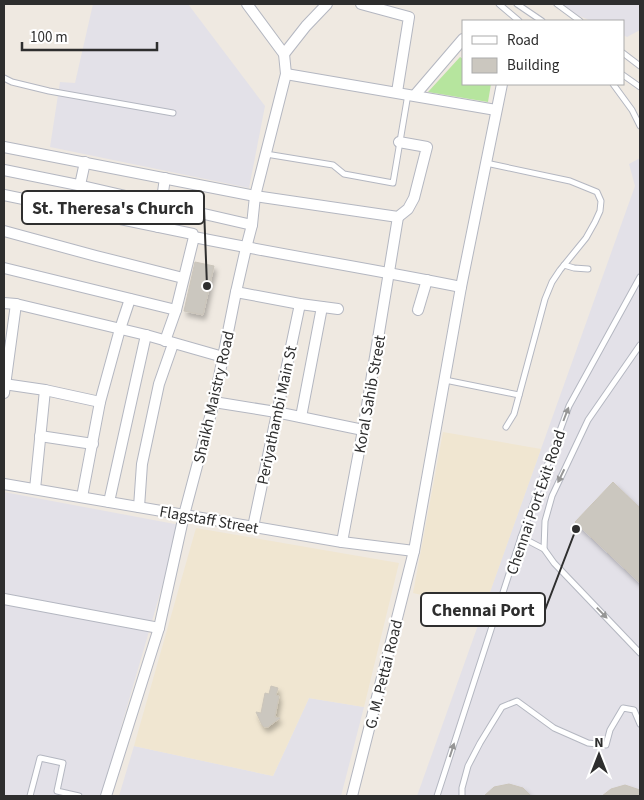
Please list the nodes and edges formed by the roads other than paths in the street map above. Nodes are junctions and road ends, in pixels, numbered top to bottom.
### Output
1 (247, 4) edge
2 (327, 4) edge
3 (360, 4) edge
4 (499, 4) edge
5 (517, 4) edge
6 (557, 4) edge
7 (518, 20) edge
8 (541, 20) edge
9 (579, 20) edge
10 (462, 41) edge
11 (284, 54) junction
12 (624, 54) edge
13 (640, 66) edge
14 (286, 74) junction
15 (624, 76) edge
16 (4, 78) edge
17 (502, 85) edge
18 (615, 85) edge
19 (640, 87) edge
20 (396, 92) junction
21 (411, 95) junction
22 (496, 110) junction
23 (172, 113) dead end
24 (640, 126) edge
25 (399, 142) junction
26 (4, 147) edge
27 (266, 154) junction
28 (85, 162) junction
29 (486, 162) junction
30 (4, 170) edge
31 (166, 178) junction
32 (80, 185) junction
33 (4, 195) edge
34 (256, 196) junction
35 (161, 204) junction
36 (398, 217) junction
37 (252, 225) junction
38 (158, 227) junction
39 (4, 231) edge
40 (194, 237) junction
41 (246, 248) junction
42 (564, 265) junction
43 (4, 268) edge
44 (588, 270) dead end
45 (390, 273) junction
46 (640, 277) edge
47 (183, 278) junction
48 (427, 280) junction
49 (461, 287) junction
50 (236, 292) junction
51 (130, 299) junction
52 (4, 303) edge
53 (16, 304) junction
54 (300, 304) junction
55 (322, 307) junction
56 (338, 309) dead end
57 (176, 310) junction
58 (418, 310) dead end
59 (120, 329) junction
60 (146, 335) junction
61 (169, 342) junction
62 (640, 345) edge
63 (223, 357) junction
64 (444, 380) junction
65 (4, 387) edge
66 (45, 390) junction
67 (519, 394) junction
68 (100, 402) junction
69 (214, 402) junction
70 (276, 412) junction
71 (301, 417) junction
72 (506, 427) dead end
73 (364, 430) junction
74 (40, 436) junction
75 (93, 444) junction
76 (4, 484) edge
77 (35, 489) junction
78 (82, 497) junction
79 (109, 502) junction
80 (139, 507) junction
81 (184, 515) junction
82 (253, 527) junction
83 (521, 536) junction
84 (342, 542) junction
85 (544, 548) junction
86 (414, 551) junction
87 (4, 599) edge
88 (159, 628) junction
89 (640, 653) edge
90 (640, 724) edge
91 (30, 796) edge
92 (79, 796) edge
93 (106, 796) edge
94 (352, 796) edge
95 (437, 796) edge
96 (462, 796) edge

1 - 11 street
2 - 11 street
3 - 20 street
4 - 7 lane
5 - 8 lane
6 - 9 lane
10 - 21 street
11 - 14 street, Shaikh Maistry Road
12 - 13 lane
14 - 20 street
14 - 27 street, Shaikh Maistry Road
15 - 19 lane
16 - 23 lane
17 - 22 street, G. M. Pettai Road
18 - 24 lane
20 - 21 street
21 - 22 street
21 - 25 lane
22 - 29 street, G. M. Pettai Road
25 - 27 lane
25 - 36 street
26 - 28 street
27 - 34 street, Shaikh Maistry Road
28 - 31 street
28 - 32 street
29 - 42 lane
29 - 49 street, G. M. Pettai Road
30 - 32 street
31 - 34 street
31 - 35 street
32 - 35 street
33 - 38 street
34 - 36 street
34 - 37 street, Shaikh Maistry Road
35 - 37 street
35 - 38 street
36 - 45 street, Koral Sahib Street
37 - 41 street, Shaikh Maistry Road
38 - 40 street
39 - 47 street
40 - 41 street
40 - 47 street
41 - 45 street
41 - 50 street, Shaikh Maistry Road
42 - 44 lane
42 - 67 lane
43 - 51 street
45 - 48 street
45 - 73 street, Koral Sahib Street
83 -> 46 lane, Chennai Port Exit Road
47 - 57 street
48 - 49 street
48 - 58 street
49 - 64 street, G. M. Pettai Road
50 - 54 street
50 - 63 street, Shaikh Maistry Road
51 - 57 street
51 - 59 street
52 - 53 street
53 - 59 street
53 - 65 street
54 - 55 street
54 - 70 street, Periyathambi Main St
55 - 56 street
55 - 71 street
57 - 61 street
59 - 60 street
59 - 68 street
60 - 61 street
60 - 79 street
61 - 63 street
61 - 80 street
62 -> 85 lane
63 - 69 street, Shaikh Maistry Road
64 - 67 lane
64 - 86 street, G. M. Pettai Road
65 - 66 street
66 - 68 street
66 - 74 street
67 - 72 lane
68 - 75 street
69 - 70 street
69 - 81 street, Shaikh Maistry Road
70 - 71 street
70 - 82 street, Periyathambi Main St
71 - 73 street
73 - 84 street, Koral Sahib Street
74 - 75 street
74 - 77 street
75 - 78 street
76 - 77 street, Flagstaff Street
77 - 78 street, Flagstaff Street
78 - 79 street, Flagstaff Street
79 - 80 street, Flagstaff Street
80 - 81 street, Flagstaff Street
81 - 82 street, Flagstaff Street
81 - 88 street, Shaikh Maistry Road
82 - 84 street, Flagstaff Street
83 - 85 lane
95 -> 83 lane, Chennai Port Exit Road
84 - 86 street, Flagstaff Street
85 -> 89 lane
86 - 94 street, G. M. Pettai Road
87 - 88 street
88 - 93 street, Shaikh Maistry Road
90 - 96 lane
91 - 92 lane

